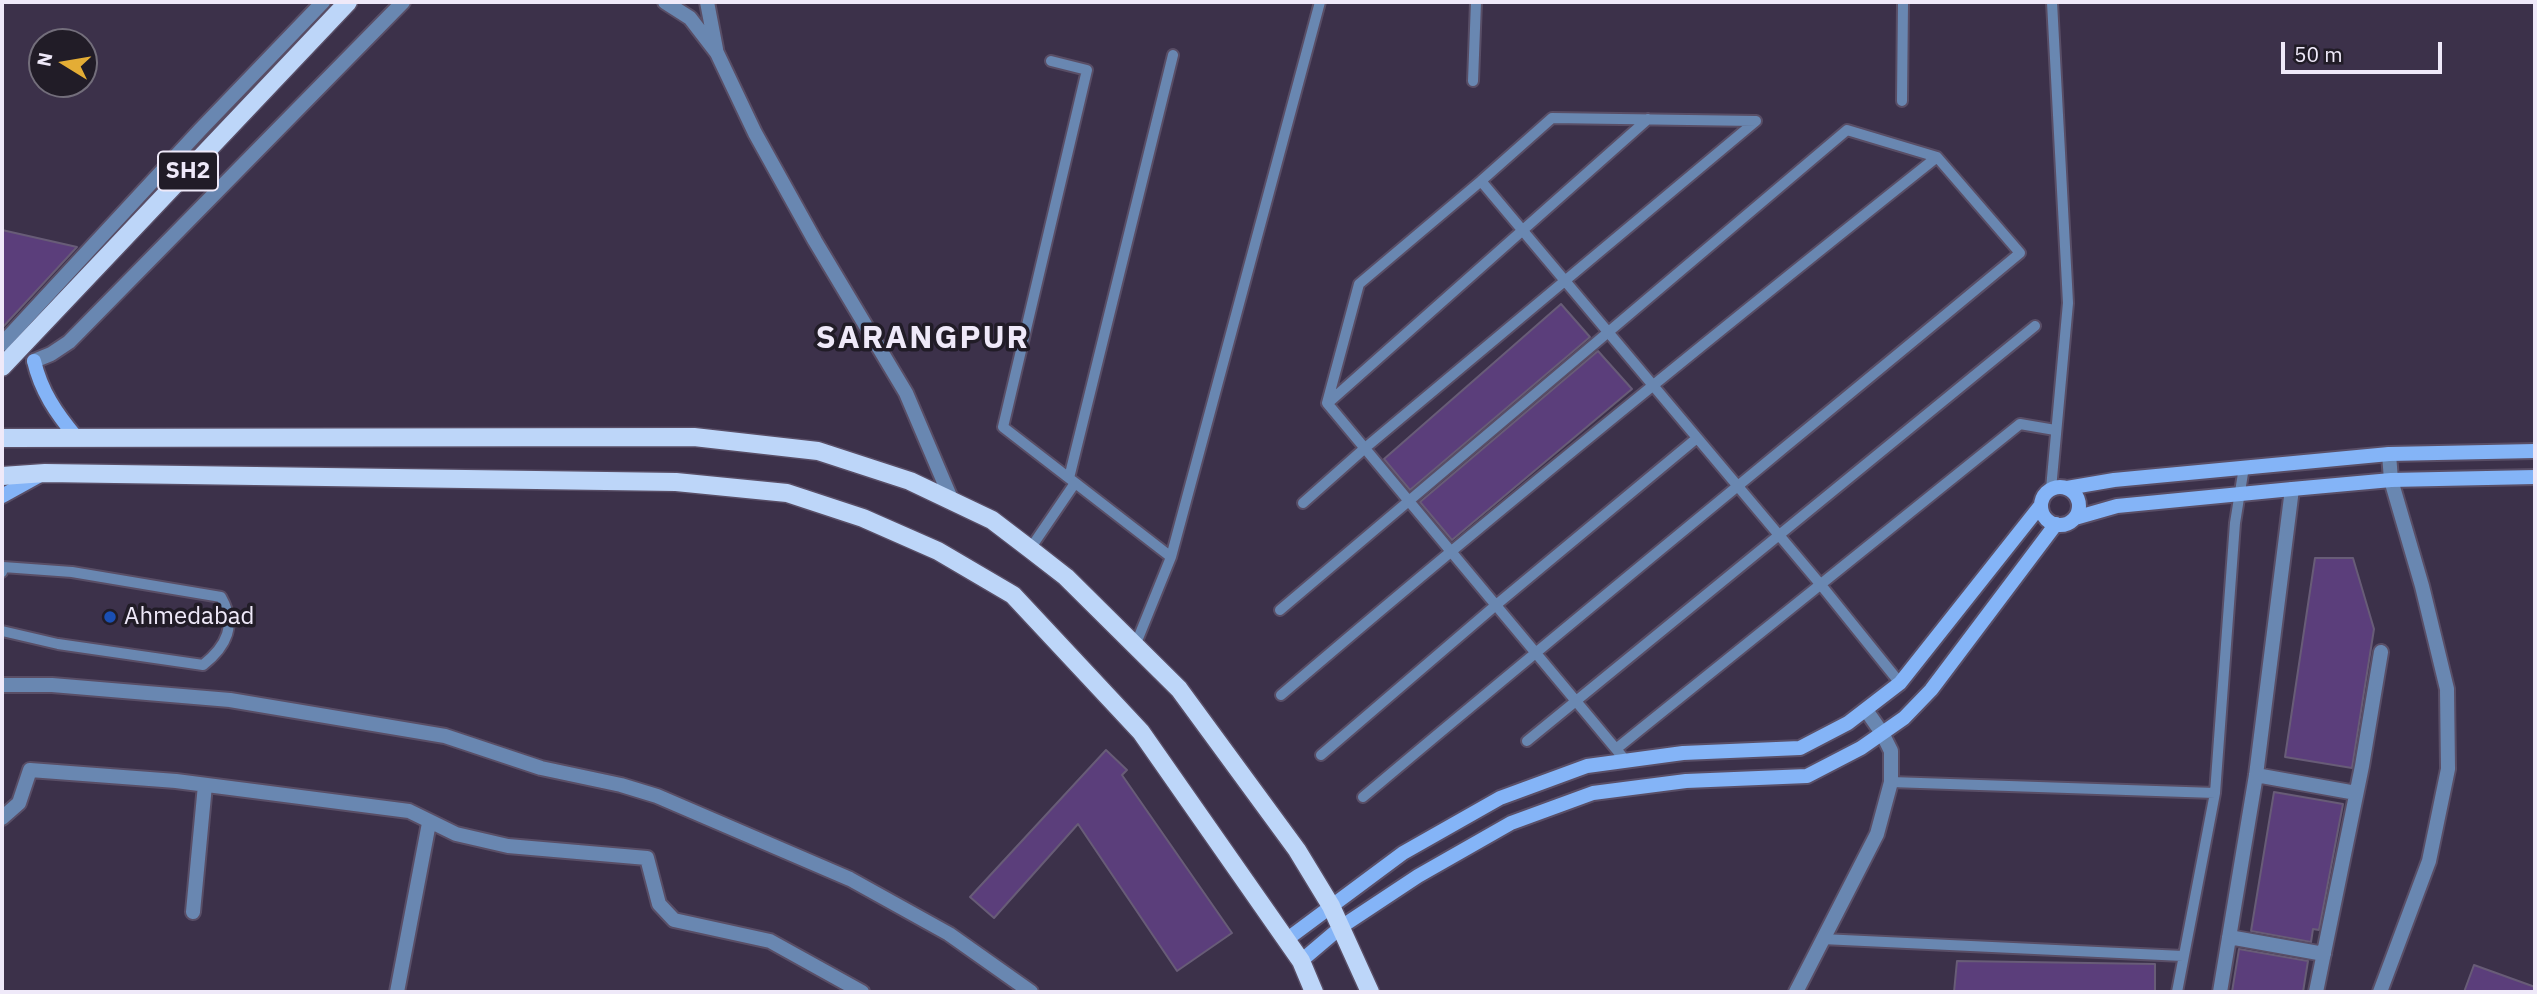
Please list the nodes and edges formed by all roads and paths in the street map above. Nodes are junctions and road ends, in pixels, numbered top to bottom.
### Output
1 (323, 2) edge
2 (348, 2) edge
3 (403, 2) edge
4 (665, 2) edge
5 (707, 2) edge
6 (1320, 2) edge
7 (1476, 2) edge
8 (1903, 2) edge
9 (2052, 2) edge
10 (717, 53) junction
11 (1173, 55) dead end
12 (1051, 61) dead end
13 (1473, 81) dead end
14 (1902, 101) dead end
15 (1648, 119) junction
16 (1937, 157) junction
17 (1481, 181) junction
18 (1523, 231) junction
19 (1566, 282) junction
20 (2035, 326) dead end
21 (1607, 332) junction
22 (2, 344) edge
23 (34, 361) joint
24 (2, 367) edge
25 (1652, 384) junction
26 (1328, 403) junction
27 (2055, 430) junction
28 (76, 437) junction
29 (2, 438) edge
30 (1697, 438) junction
31 (1365, 448) junction
32 (2535, 451) edge
33 (2389, 454) junction
34 (2244, 467) junction
35 (45, 473) junction
36 (2, 476) edge
37 (2535, 477) edge
38 (2391, 480) junction
39 (1072, 481) junction
40 (1739, 487) junction
41 (2067, 488) junction
42 (2051, 489) junction
43 (2292, 489) junction
44 (2240, 493) junction
45 (2, 496) edge
46 (1409, 500) junction
47 (952, 501) junction
48 (1303, 503) dead end
49 (2041, 505) junction
50 (2075, 518) junction
51 (2056, 524) junction
52 (1779, 535) junction
53 (1030, 549) junction
54 (1450, 551) junction
55 (1171, 557) junction
56 (2, 566) edge
57 (1821, 585) junction
58 (1496, 605) junction
59 (1280, 610) dead end
60 (2, 631) edge
61 (1135, 646) junction
62 (1535, 652) junction
63 (2381, 652) dead end
64 (1900, 683) junction
65 (2, 685) edge
66 (1281, 695) dead end
67 (1576, 702) junction
68 (1866, 710) junction
69 (1882, 733) junction
70 (1527, 741) dead end
71 (1616, 749) junction
72 (1321, 755) dead end
73 (1626, 761) junction
74 (2256, 775) junction
75 (1891, 782) junction
76 (205, 785) junction
77 (2215, 793) junction
78 (2356, 793) junction
79 (1363, 797) dead end
80 (2, 818) edge
81 (429, 822) junction
82 (1331, 906) junction
83 (193, 912) dead end
84 (1341, 927) junction
85 (2229, 937) junction
86 (1822, 939) junction
87 (1286, 940) junction
88 (2324, 954) junction
89 (2183, 956) junction
90 (1301, 961) junction
91 (397, 992) edge
92 (862, 992) edge
93 (1031, 992) edge
94 (1314, 992) edge
95 (1370, 992) edge
96 (1796, 992) edge
97 (2177, 992) edge
98 (2220, 992) edge
99 (2316, 992) edge
100 (2380, 992) edge

1 - 22 street
2 - 24 main road, SH2
3 - 23 street
4 - 10 street
5 - 10 street
6 - 55 lane
7 - 13 lane
8 - 14 lane
9 - 27 lane
10 - 47 street
11 - 39 lane
12 - 39 lane
15 - 17 lane
15 - 18 lane
15 - 19 lane
16 - 21 lane
16 - 25 lane
16 - 40 lane
17 - 18 lane
17 - 26 lane
18 - 19 lane
18 - 26 lane
19 - 21 lane
19 - 31 lane
20 - 52 lane
21 - 25 lane
21 - 46 lane
23 - 28 main road
25 - 30 lane
25 - 54 lane
26 - 31 lane
27 - 42 lane
27 - 57 lane
28 - 29 main road
28 - 47 main road
30 - 40 lane
30 - 58 lane
31 - 46 lane
31 - 48 lane
32 - 33 main road
33 - 34 main road
33 - 38 street
34 - 41 main road
34 - 44 lane
35 - 36 main road
35 - 45 main road
35 - 87 main road
37 - 38 main road
38 - 43 main road
38 - 100 street
39 - 53 lane
39 - 55 lane
40 - 52 lane
40 - 62 lane
41 - 42 main road
41 - 50 main road
42 - 49 main road
43 - 44 main road
43 - 74 street
44 - 50 main road
44 - 77 lane
46 - 54 lane
46 - 59 lane
47 - 53 main road
49 - 51 main road
49 - 64 main road
50 - 51 main road
51 - 69 main road
52 - 57 lane
52 - 67 lane
53 - 61 main road
54 - 58 lane
54 - 66 lane
55 - 61 lane
56 - 60 lane
57 - 64 lane
57 - 71 lane
58 - 62 lane
58 - 72 lane
61 - 82 main road
62 - 67 lane
62 - 79 lane
63 - 78 street
64 - 68 main road
65 - 93 street
67 - 70 lane
67 - 71 lane
68 - 69 street
68 - 73 main road
69 - 75 street
69 - 84 main road
71 - 73 lane
73 - 82 main road
74 - 78 street
74 - 85 street
75 - 77 lane
75 - 86 street
76 - 80 street
76 - 81 street
76 - 83 street
77 - 89 lane
78 - 88 street
81 - 91 street
81 - 92 street
82 - 84 main road
82 - 87 main road
84 - 90 main road
84 - 95 main road
85 - 88 street
85 - 98 street
86 - 89 lane
86 - 96 street
87 - 90 main road
88 - 99 street
89 - 97 lane
90 - 94 main road

